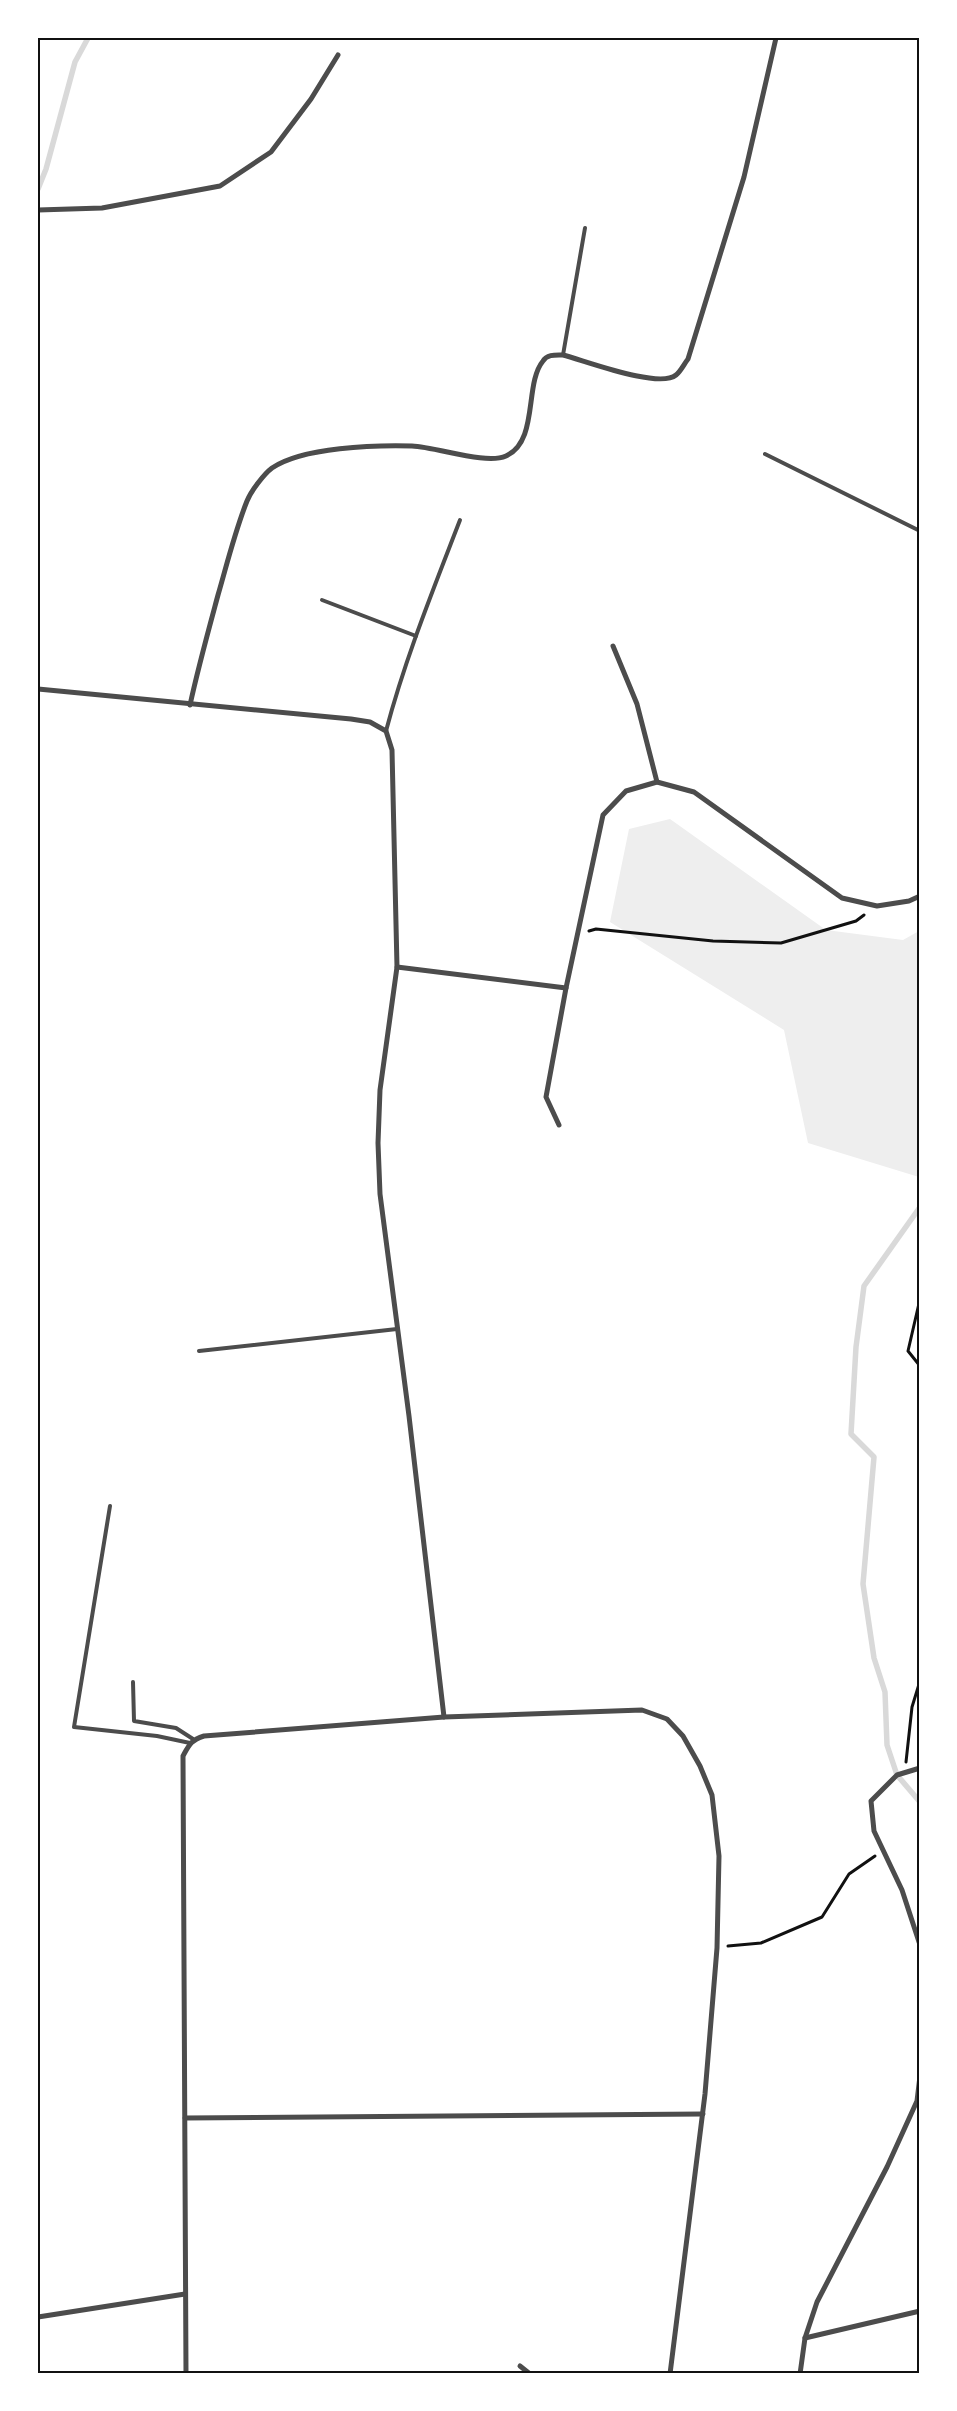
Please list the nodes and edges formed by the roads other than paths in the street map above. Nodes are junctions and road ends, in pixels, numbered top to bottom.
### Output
1 (776, 38) edge
2 (338, 55) dead end
3 (38, 210) edge
4 (585, 228) dead end
5 (564, 355) junction
6 (764, 454) dead end
7 (460, 520) dead end
8 (920, 531) edge
9 (322, 600) dead end
10 (416, 636) junction
11 (613, 646) dead end
12 (38, 689) edge
13 (190, 705) junction
14 (386, 731) junction
15 (657, 782) junction
16 (920, 896) edge
17 (397, 967) junction
18 (566, 988) junction
19 (559, 1125) dead end
20 (397, 1329) junction
21 (199, 1351) dead end
22 (110, 1506) dead end
23 (133, 1682) dead end
24 (444, 1717) junction
25 (191, 1741) junction
26 (920, 1768) edge
27 (920, 1945) edge
28 (920, 2076) edge
29 (918, 2101) edge
30 (704, 2114) junction
31 (185, 2118) junction
32 (185, 2294) junction
33 (920, 2311) edge
34 (38, 2317) edge
35 (805, 2338) junction
36 (520, 2366) dead end
37 (186, 2374) edge
38 (530, 2374) edge
39 (670, 2374) edge
40 (800, 2374) edge

1 - 5 street
2 - 3 street
4 - 5 lane
5 - 13 street
6 - 8 lane
7 - 10 lane
9 - 10 lane
10 - 14 lane
11 - 15 street
12 - 13 street
13 - 14 street
14 - 17 street
15 - 16 street
15 - 18 street
17 - 18 street
17 - 20 street
18 - 19 street
20 - 21 lane
20 - 24 street
22 - 25 lane
23 - 25 lane
24 - 25 street
24 - 30 street
25 - 31 street
26 - 27 street
28 - 29 street
29 - 35 street
30 - 31 street
30 - 39 street
31 - 32 street
32 - 34 street
32 - 37 street
33 - 35 street
35 - 40 street
36 - 38 street

